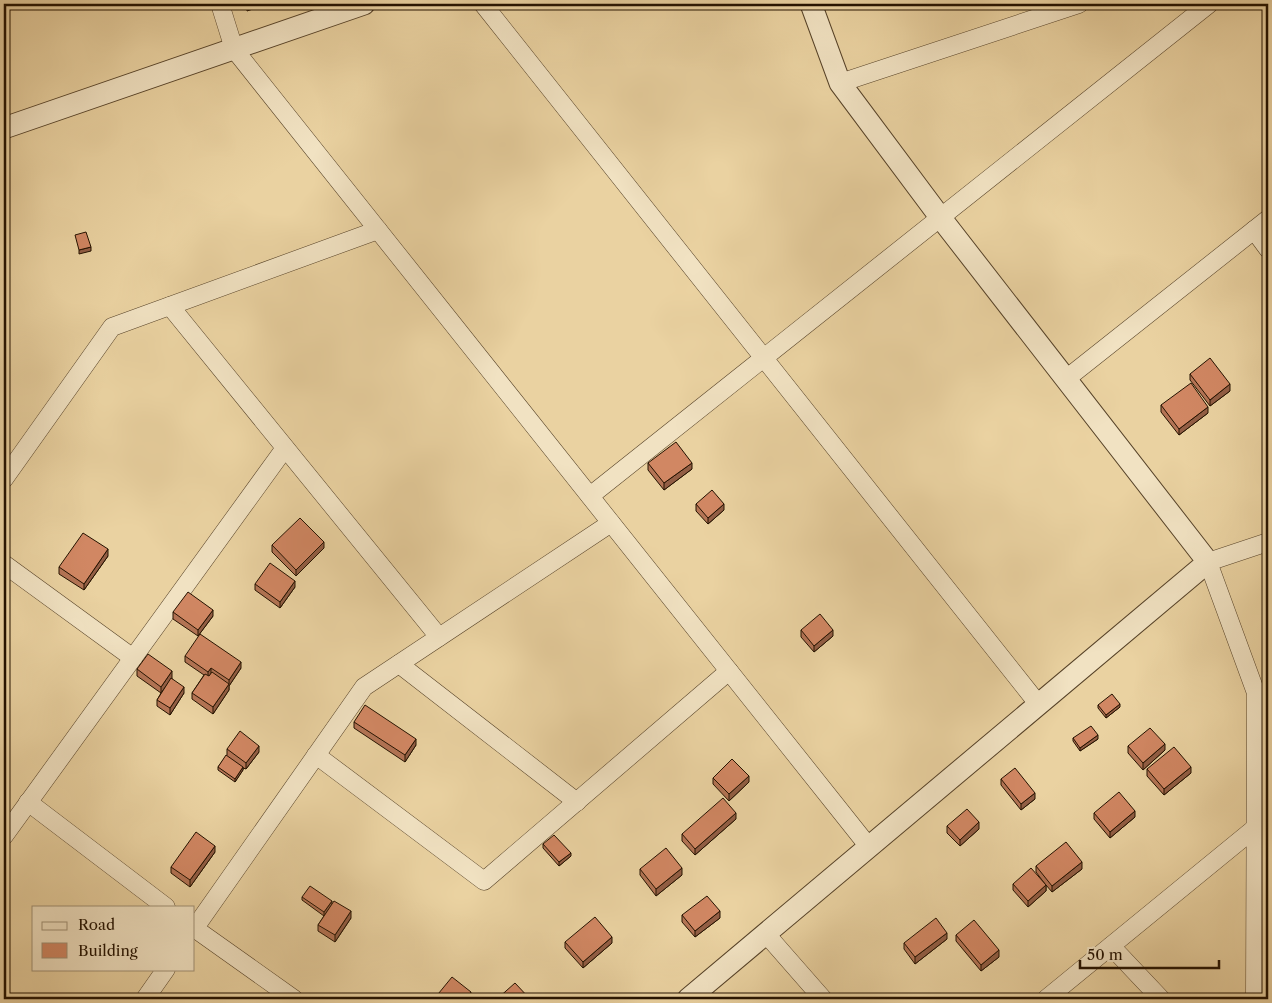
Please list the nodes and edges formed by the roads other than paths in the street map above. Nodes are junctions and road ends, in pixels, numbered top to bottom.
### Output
1 (220, 4) edge
2 (364, 4) edge
3 (483, 4) edge
4 (811, 4) edge
5 (1079, 4) edge
6 (1209, 4) edge
7 (234, 48) junction
8 (840, 83) junction
9 (4, 128) edge
10 (940, 217) junction
11 (1268, 218) edge
12 (378, 230) junction
13 (1254, 230) junction
14 (1268, 248) edge
15 (170, 306) junction
16 (764, 358) junction
17 (1066, 380) junction
18 (285, 448) junction
19 (7, 469) edge
20 (590, 496) junction
21 (611, 523) junction
22 (1268, 542) edge
23 (1208, 562) junction
24 (4, 564) edge
25 (439, 637) junction
26 (133, 658) junction
27 (399, 664) junction
28 (729, 671) junction
29 (1262, 692) edge
30 (1039, 704) junction
31 (316, 755) junction
32 (28, 802) junction
33 (577, 802) junction
34 (1255, 828) junction
35 (4, 836) edge
36 (869, 847) junction
37 (165, 906) edge
38 (195, 928) edge
39 (195, 930) edge
40 (766, 934) junction
41 (1112, 946) junction
42 (165, 970) edge
43 (145, 999) edge
44 (294, 999) edge
45 (688, 999) edge
46 (823, 999) edge
47 (1046, 999) edge
48 (1161, 999) edge
49 (1254, 999) edge

1 - 7 street
2 - 7 street
3 - 16 street
4 - 8 street
5 - 8 street
6 - 10 street
7 - 9 street
7 - 12 street
8 - 10 street
10 - 16 street
10 - 17 street
11 - 13 street
12 - 15 street
12 - 20 street
13 - 14 street
13 - 17 street
15 - 18 street
15 - 19 street
16 - 20 street
16 - 30 street
17 - 23 street
18 - 25 street
18 - 26 street
20 - 21 street
21 - 25 street
21 - 28 street
22 - 23 street
23 - 29 street
23 - 30 street
24 - 26 street
25 - 27 street
26 - 32 street
27 - 31 street
27 - 33 street
28 - 33 street
28 - 36 street
29 - 34 street
30 - 36 street
31 - 33 street
31 - 38 street
32 - 35 street
32 - 37 street
34 - 41 street
34 - 49 street
36 - 40 street
39 - 44 street
40 - 45 street
40 - 46 street
41 - 47 street
41 - 48 street
42 - 43 street

